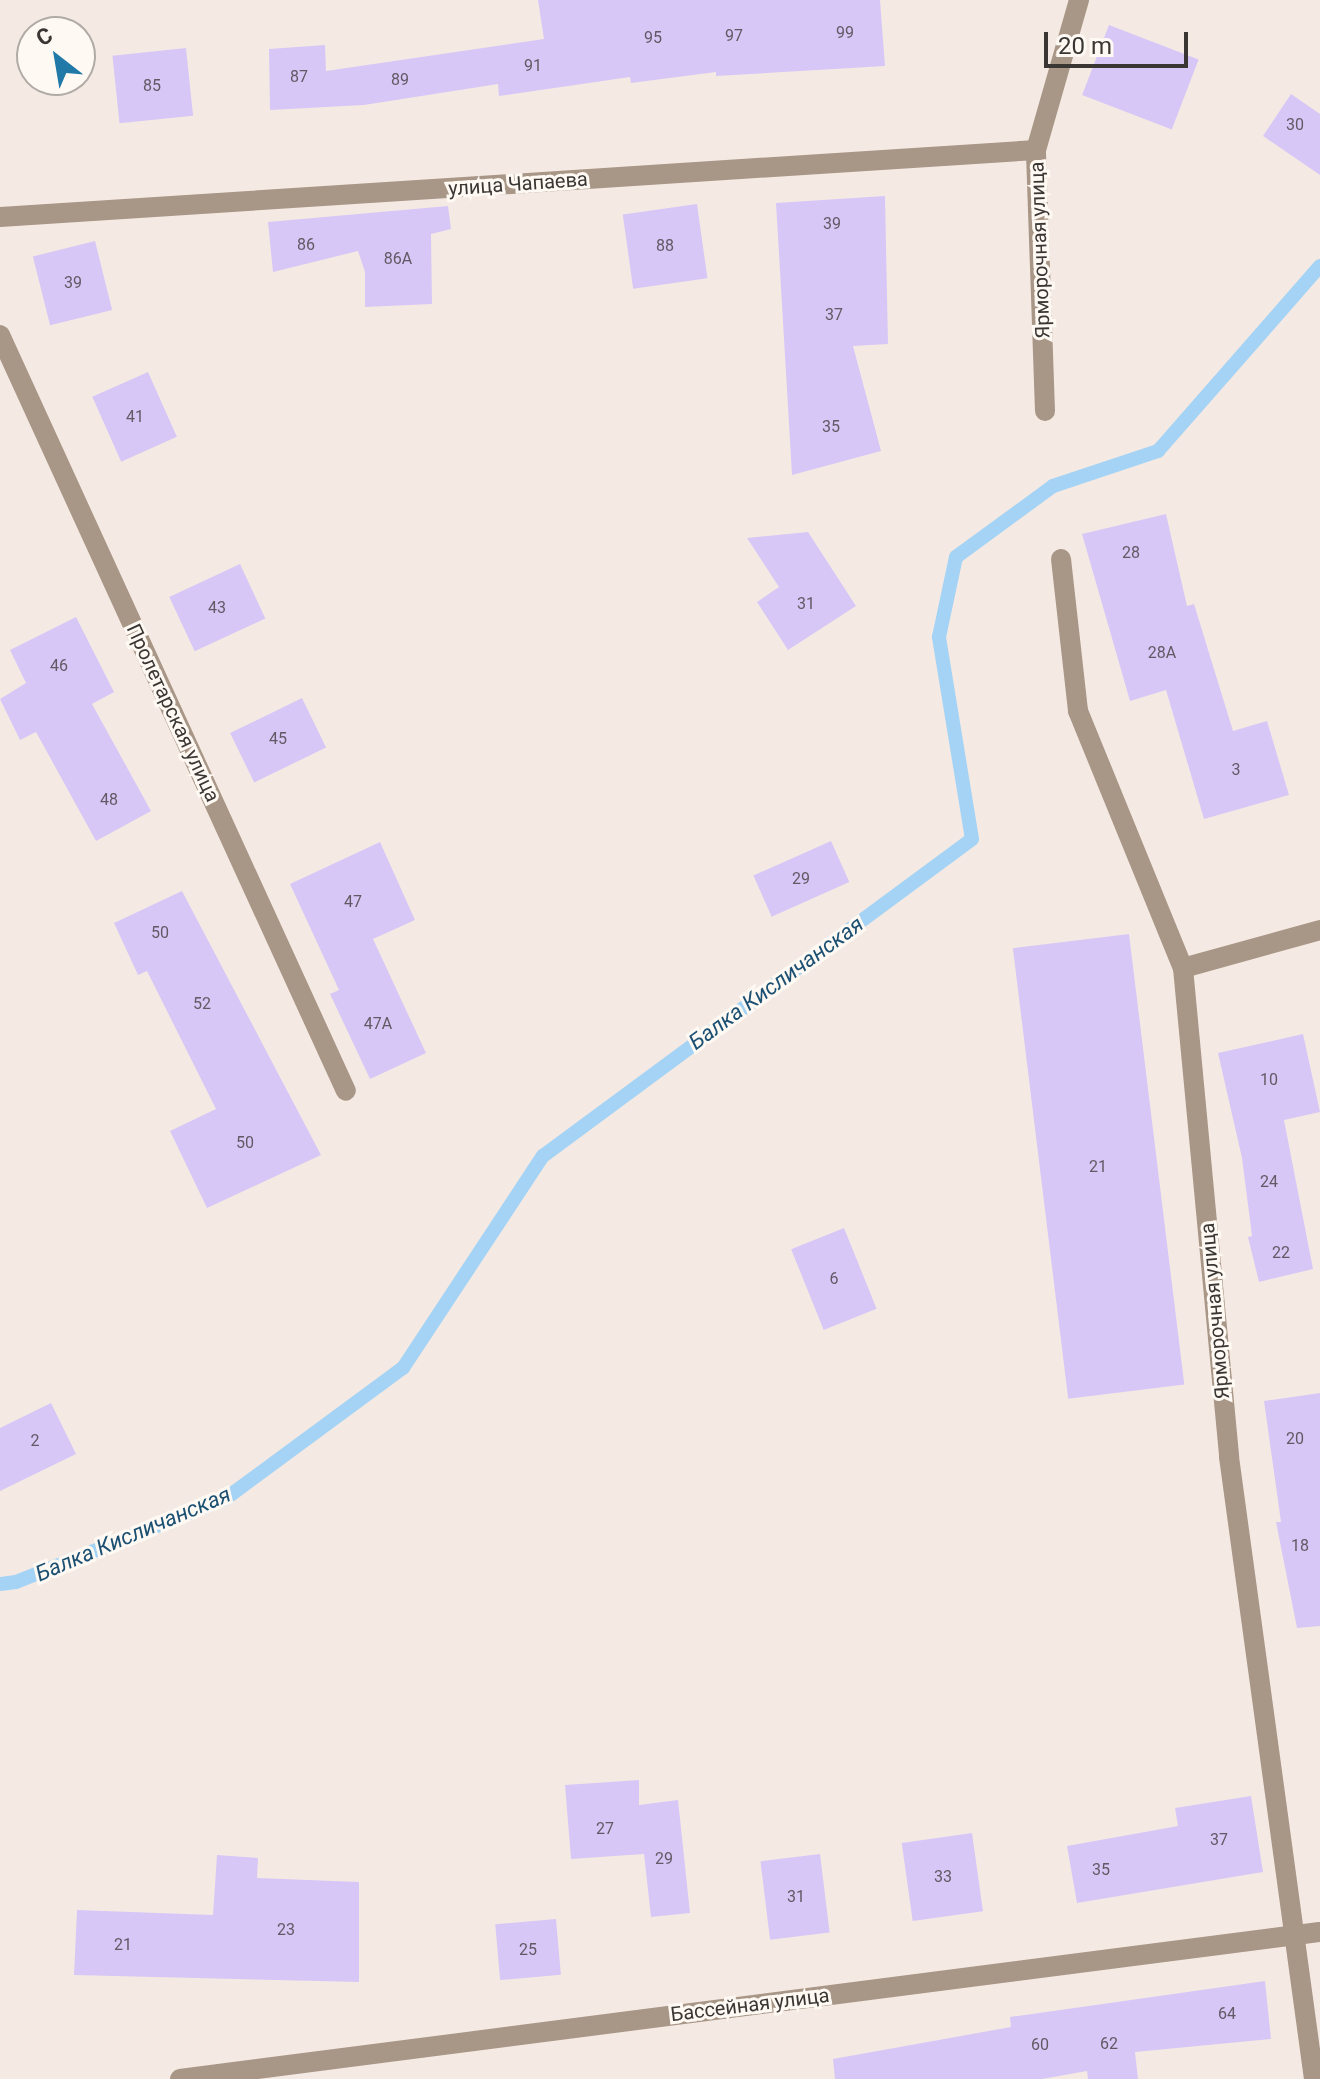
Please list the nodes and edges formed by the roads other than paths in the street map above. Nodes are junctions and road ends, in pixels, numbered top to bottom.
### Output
1 (1079, 0) edge
2 (1036, 150) junction
3 (0, 217) edge
4 (0, 335) edge
5 (1045, 411) dead end
6 (1061, 559) dead end
7 (1320, 930) edge
8 (1183, 968) junction
9 (346, 1091) dead end
10 (1320, 1932) edge
11 (1295, 1935) junction
12 (180, 2079) edge
13 (1314, 2079) edge

1 - 2 street, Ярморочная улица
2 - 3 street, улица Чапаева
2 - 5 street, Ярморочная улица
4 - 9 street, Пролетарская улица
6 - 8 street, Ярморочная улица
7 - 8 street
8 - 11 street, Ярморочная улица
10 - 11 street, Бассейная улица
11 - 12 street, Бассейная улица
11 - 13 street, Ярморочная улица

